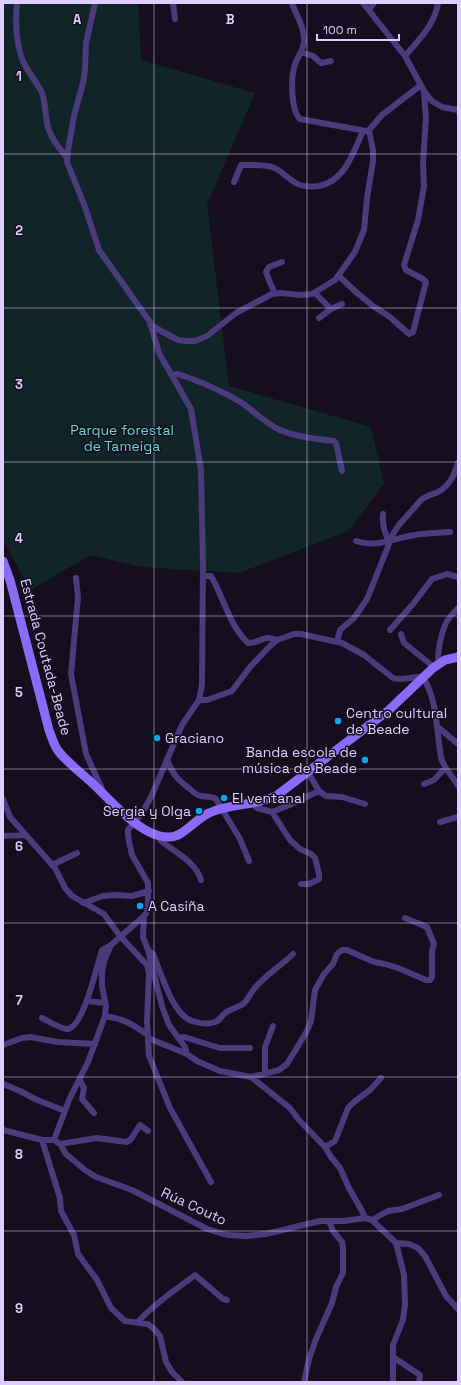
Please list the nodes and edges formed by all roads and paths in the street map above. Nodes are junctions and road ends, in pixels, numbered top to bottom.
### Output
1 (17, 3) edge
2 (95, 3) edge
3 (173, 3) edge
4 (292, 3) edge
5 (363, 3) edge
6 (374, 3) edge
7 (438, 3) edge
8 (369, 10) junction
9 (175, 19) dead end
10 (301, 52) junction
11 (405, 56) junction
12 (330, 60) dead end
13 (422, 88) junction
14 (458, 110) edge
15 (366, 130) junction
16 (67, 158) junction
17 (234, 182) dead end
18 (282, 262) dead end
19 (339, 276) junction
20 (275, 293) junction
21 (315, 293) junction
22 (342, 304) dead end
23 (331, 308) junction
24 (319, 318) dead end
25 (150, 325) junction
26 (172, 375) junction
27 (458, 462) edge
28 (342, 471) dead end
29 (383, 514) dead end
30 (450, 532) dead end
31 (356, 541) dead end
32 (389, 541) junction
33 (3, 561) edge
34 (203, 576) junction
35 (458, 577) edge
36 (76, 578) dead end
37 (458, 608) edge
38 (390, 630) dead end
39 (401, 634) dead end
40 (277, 640) junction
41 (338, 642) junction
42 (458, 657) edge
43 (437, 665) junction
44 (423, 677) junction
45 (199, 700) junction
46 (438, 727) junction
47 (458, 744) edge
48 (167, 759) junction
49 (446, 768) junction
50 (308, 772) junction
51 (424, 784) dead end
52 (458, 786) edge
53 (319, 791) junction
54 (105, 795) junction
55 (3, 799) edge
56 (252, 803) junction
57 (365, 804) dead end
58 (222, 809) junction
59 (272, 812) junction
60 (458, 818) edge
61 (134, 822) junction
62 (440, 822) dead end
63 (26, 835) junction
64 (3, 836) edge
65 (158, 836) junction
66 (77, 853) dead end
67 (249, 861) dead end
68 (52, 865) junction
69 (201, 880) dead end
70 (301, 884) dead end
71 (149, 891) junction
72 (83, 903) junction
73 (144, 916) junction
74 (405, 918) dead end
75 (120, 936) junction
76 (110, 945) junction
77 (148, 950) junction
78 (293, 954) dead end
79 (149, 973) junction
80 (159, 993) junction
81 (87, 1001) junction
82 (105, 1003) junction
83 (105, 1016) junction
84 (42, 1018) dead end
85 (273, 1026) dead end
86 (149, 1037) junction
87 (178, 1038) junction
88 (95, 1044) junction
89 (3, 1045) edge
90 (250, 1048) dead end
91 (187, 1054) junction
92 (266, 1073) junction
93 (251, 1077) junction
94 (381, 1078) dead end
95 (80, 1080) junction
96 (3, 1084) edge
97 (65, 1111) junction
98 (94, 1113) dead end
99 (3, 1130) edge
100 (148, 1131) dead end
101 (42, 1140) junction
102 (54, 1140) junction
103 (60, 1144) junction
104 (325, 1147) junction
105 (211, 1182) dead end
106 (439, 1195) dead end
107 (365, 1218) junction
108 (372, 1220) junction
109 (329, 1221) junction
110 (396, 1243) junction
111 (227, 1300) dead end
112 (458, 1309) edge
113 (138, 1322) junction
114 (393, 1357) junction
115 (182, 1382) edge
116 (304, 1382) edge
117 (393, 1382) edge
118 (419, 1382) edge

1 - 16 street
2 - 16 street
3 - 9 street
4 - 10 street
5 - 8 street
6 - 8 street
7 - 11 street
8 - 11 street
10 - 12 street
10 - 15 street
11 - 13 street
13 - 14 street
13 - 15 street
13 - 19 street
15 - 17 street
15 - 19 street
16 - 25 street
18 - 20 street
19 - 21 street
20 - 21 street
20 - 25 street
21 - 23 street
22 - 23 street
23 - 24 street
25 - 26 street
26 - 28 street
26 - 34 street
27 - 32 street
29 - 32 street
30 - 32 street
31 - 32 street
32 - 41 street
33 - 54 street, Estrada Coutada-Beade
34 - 40 street
34 - 45 street
35 - 38 street
36 - 54 street
37 - 43 street
39 - 43 street
40 - 41 street
40 - 45 street
41 - 44 street
42 - 43 street
43 - 44 street
44 - 46 street
44 - 50 street
45 - 48 street
46 - 47 street
46 - 49 street
48 - 58 street
48 - 61 street
49 - 51 street
49 - 52 street
50 - 53 street
50 - 56 street
53 - 57 street
53 - 59 street
54 - 61 street, Estrada Coutada-Beade
55 - 63 street
56 - 58 street
56 - 59 street
58 - 65 street
58 - 67 street
59 - 70 street
60 - 62 street
61 - 65 street, Estrada Coutada-Beade
61 - 71 street
63 - 64 street
63 - 68 street
65 - 69 street
66 - 68 street
68 - 72 street
71 - 72 street
71 - 73 street
72 - 75 street
73 - 75 street
73 - 77 street
74 - 92 street
75 - 76 street
75 - 79 street
76 - 81 street
76 - 82 street
77 - 78 street
77 - 80 street
79 - 80 street
79 - 86 street
80 - 87 street
81 - 82 street
81 - 84 street
82 - 83 street
83 - 86 street
83 - 88 street
85 - 92 street
86 - 91 street
86 - 105 street
87 - 90 street
87 - 91 street
88 - 89 street
88 - 95 street
91 - 93 street
92 - 93 street
93 - 104 street
94 - 104 street
95 - 97 street
95 - 98 street
96 - 97 street
97 - 102 street
99 - 101 street
100 - 103 street
101 - 102 street
101 - 113 street
102 - 103 street, Rúa Couto
103 - 109 street, Rúa Couto
104 - 107 street
106 - 108 street
107 - 108 street
107 - 109 street, Rúa Couto
108 - 110 street
109 - 116 street
110 - 112 street
110 - 114 street
111 - 113 street
113 - 115 street
114 - 117 street
114 - 118 street

